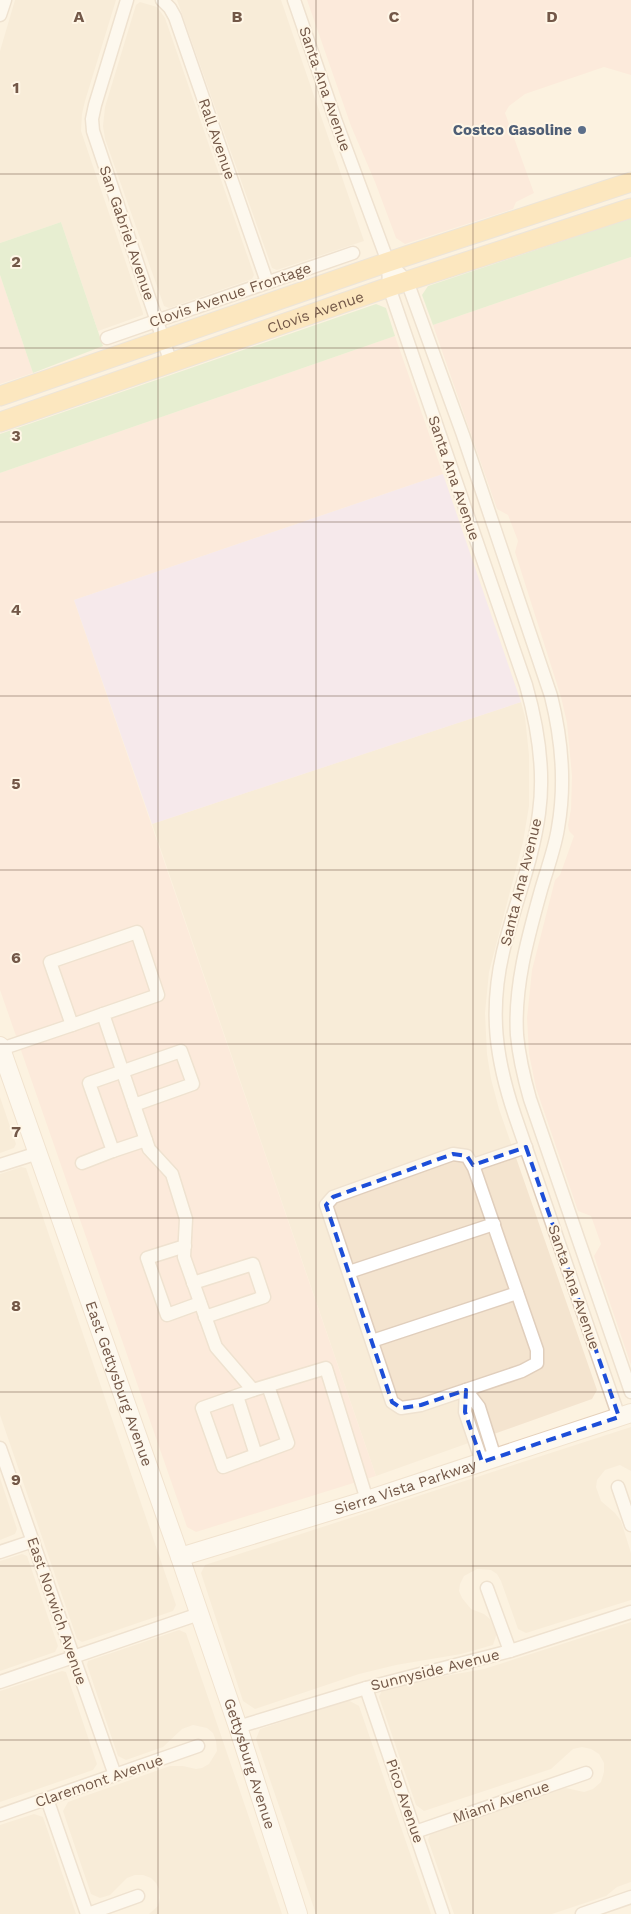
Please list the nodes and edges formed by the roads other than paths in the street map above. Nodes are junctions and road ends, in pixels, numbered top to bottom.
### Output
1 (5, 0) edge
2 (127, 0) edge
3 (162, 0) edge
4 (294, 0) edge
5 (0, 15) edge
6 (631, 182) edge
7 (631, 208) edge
8 (354, 253) dead end
9 (388, 262) junction
10 (407, 281) junction
11 (267, 282) junction
12 (389, 287) junction
13 (157, 321) junction
14 (107, 338) dead end
15 (163, 340) junction
16 (171, 363) junction
17 (0, 396) edge
18 (0, 422) edge
19 (103, 1014) junction
20 (72, 1025) junction
21 (1, 1048) edge
22 (4, 1068) edge
23 (123, 1071) junction
24 (134, 1105) junction
25 (146, 1140) junction
26 (526, 1147) junction
27 (113, 1151) junction
28 (38, 1153) junction
29 (82, 1162) dead end
30 (0, 1166) edge
31 (473, 1166) junction
32 (494, 1224) junction
33 (185, 1246) junction
34 (348, 1272) junction
35 (193, 1283) junction
36 (517, 1293) junction
37 (200, 1303) junction
38 (205, 1317) junction
39 (372, 1341) junction
40 (268, 1386) junction
41 (253, 1390) junction
42 (466, 1390) junction
43 (631, 1392) edge
44 (237, 1396) junction
45 (625, 1415) edge
46 (0, 1448) edge
47 (256, 1455) junction
48 (488, 1460) junction
49 (618, 1488) dead end
50 (366, 1500) junction
51 (631, 1525) edge
52 (33, 1541) junction
53 (0, 1552) edge
54 (180, 1557) junction
55 (487, 1588) dead end
56 (631, 1612) edge
57 (199, 1614) junction
58 (510, 1651) junction
59 (73, 1658) junction
60 (0, 1682) edge
61 (366, 1688) junction
62 (238, 1727) junction
63 (198, 1746) dead end
64 (586, 1773) dead end
65 (115, 1775) junction
66 (47, 1799) junction
67 (0, 1815) edge
68 (416, 1832) junction
69 (138, 1896) dead end
70 (631, 1897) edge
71 (88, 1914) edge
72 (298, 1914) edge
73 (443, 1914) edge
74 (582, 1914) edge

1 - 5 street
2 - 13 street, San Gabriel Avenue
3 - 11 street, Rall Avenue
4 - 9 street, Santa Ana Avenue
6 - 9 main road, Clovis Avenue
7 - 10 main road, Clovis Avenue
8 - 11 street, Clovis Avenue Frontage
9 - 10 street, Santa Ana Avenue
9 - 12 street, Santa Ana Avenue
9 - 15 main road, Clovis Avenue
10 - 12 main road, Clovis Avenue
10 - 43 street, Santa Ana Avenue
11 - 13 street, Clovis Avenue Frontage
12 - 16 main road, Clovis Avenue
12 - 26 street, Santa Ana Avenue
13 - 14 street, Clovis Avenue Frontage
13 - 15 street, San Gabriel Avenue
15 - 16 street, San Gabriel Avenue
15 - 17 main road, Clovis Avenue
16 - 18 main road, Clovis Avenue
19 - 20 street
19 - 20 street
19 - 23 street
20 - 21 street
21 - 22 street
22 - 28 street
23 - 24 street
23 - 24 street
23 - 27 street
24 - 25 street
25 - 27 street
25 - 33 street
26 - 31 street
26 - 45 street, Santa Ana Avenue
27 - 29 street
28 - 30 street
28 - 54 street, East Gettysburg Avenue
31 - 32 street
31 - 34 street
32 - 34 street
32 - 36 street
33 - 35 street
33 - 37 street
34 - 39 street
35 - 37 street
35 - 38 street
36 - 39 street
36 - 42 street
37 - 38 street
38 - 41 street
39 - 42 street
40 - 41 street
40 - 47 street
40 - 50 street
41 - 44 street
42 - 48 street
44 - 47 street
44 - 47 street
45 - 48 street, Sierra Vista Parkway
46 - 52 street, East Norwich Avenue
48 - 50 street, Sierra Vista Parkway
49 - 51 street
50 - 54 street, Sierra Vista Parkway
52 - 53 street
52 - 59 street, East Norwich Avenue
54 - 57 street, East Gettysburg Avenue
55 - 58 street
56 - 58 street, Sunnyside Avenue
57 - 59 street
57 - 62 street, Gettysburg Avenue
58 - 61 street, Sunnyside Avenue
59 - 60 street
59 - 65 street, East Norwich Avenue
61 - 62 street, Sunnyside Avenue
61 - 68 street, Pico Avenue
62 - 72 street, Gettysburg Avenue
63 - 65 street, Claremont Avenue
64 - 68 street, Miami Avenue
65 - 66 street, Claremont Avenue
66 - 67 street, Claremont Avenue
66 - 71 street
68 - 73 street, Pico Avenue
69 - 71 street
70 - 74 street

